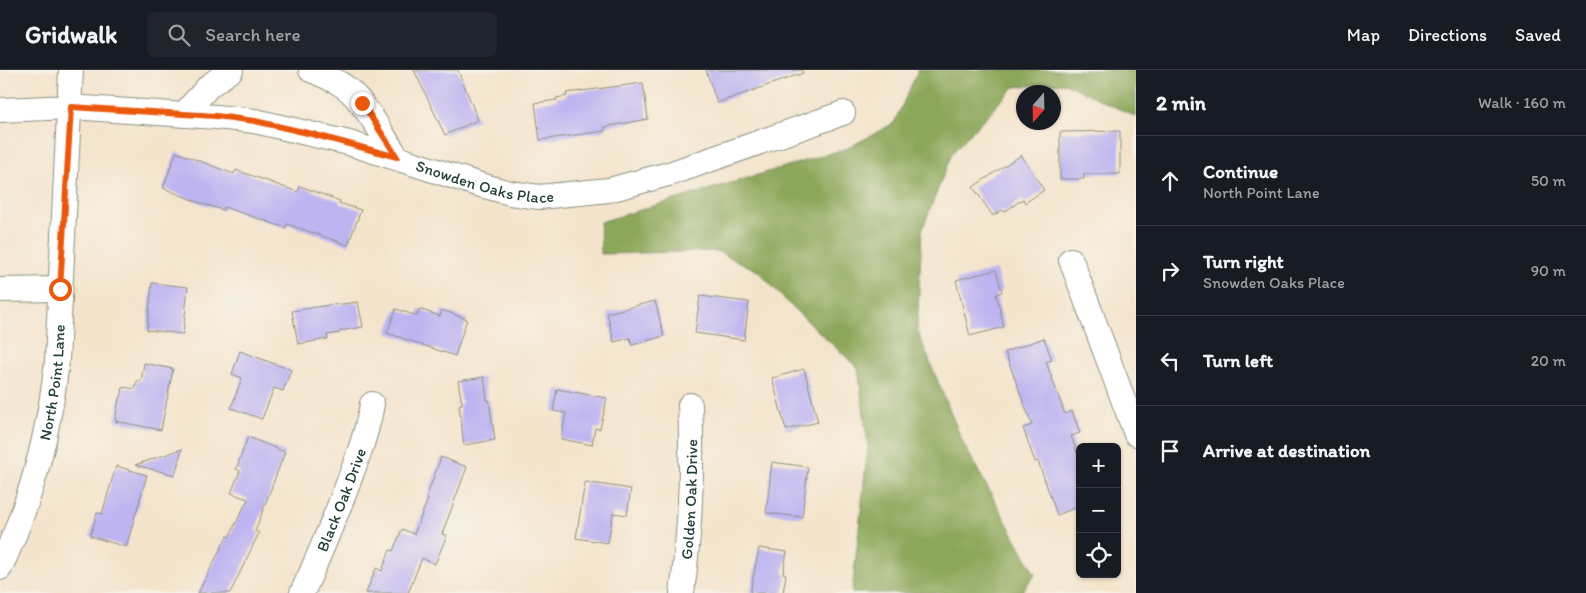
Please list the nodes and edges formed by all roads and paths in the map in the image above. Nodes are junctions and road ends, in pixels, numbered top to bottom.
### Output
1 (71, 70) edge
2 (231, 70) edge
3 (311, 70) edge
4 (71, 107) junction
5 (0, 110) edge
6 (843, 113) dead end
7 (183, 115) junction
8 (397, 157) junction
9 (1071, 260) dead end
10 (60, 289) junction
11 (0, 290) edge
12 (372, 404) dead end
13 (690, 405) dead end
14 (1136, 434) edge
15 (0, 568) edge
16 (302, 593) edge
17 (682, 593) edge

1 - 4 street, North Point Lane
2 - 7 street
3 - 8 street
4 - 5 street, Snowden Oaks Place
4 - 7 street, Snowden Oaks Place
4 - 10 street, North Point Lane
6 - 8 street, Snowden Oaks Place
7 - 8 street, Snowden Oaks Place
9 - 14 street
10 - 11 street
10 - 15 street, North Point Lane
12 - 16 street, Black Oak Drive
13 - 17 street, Golden Oak Drive

